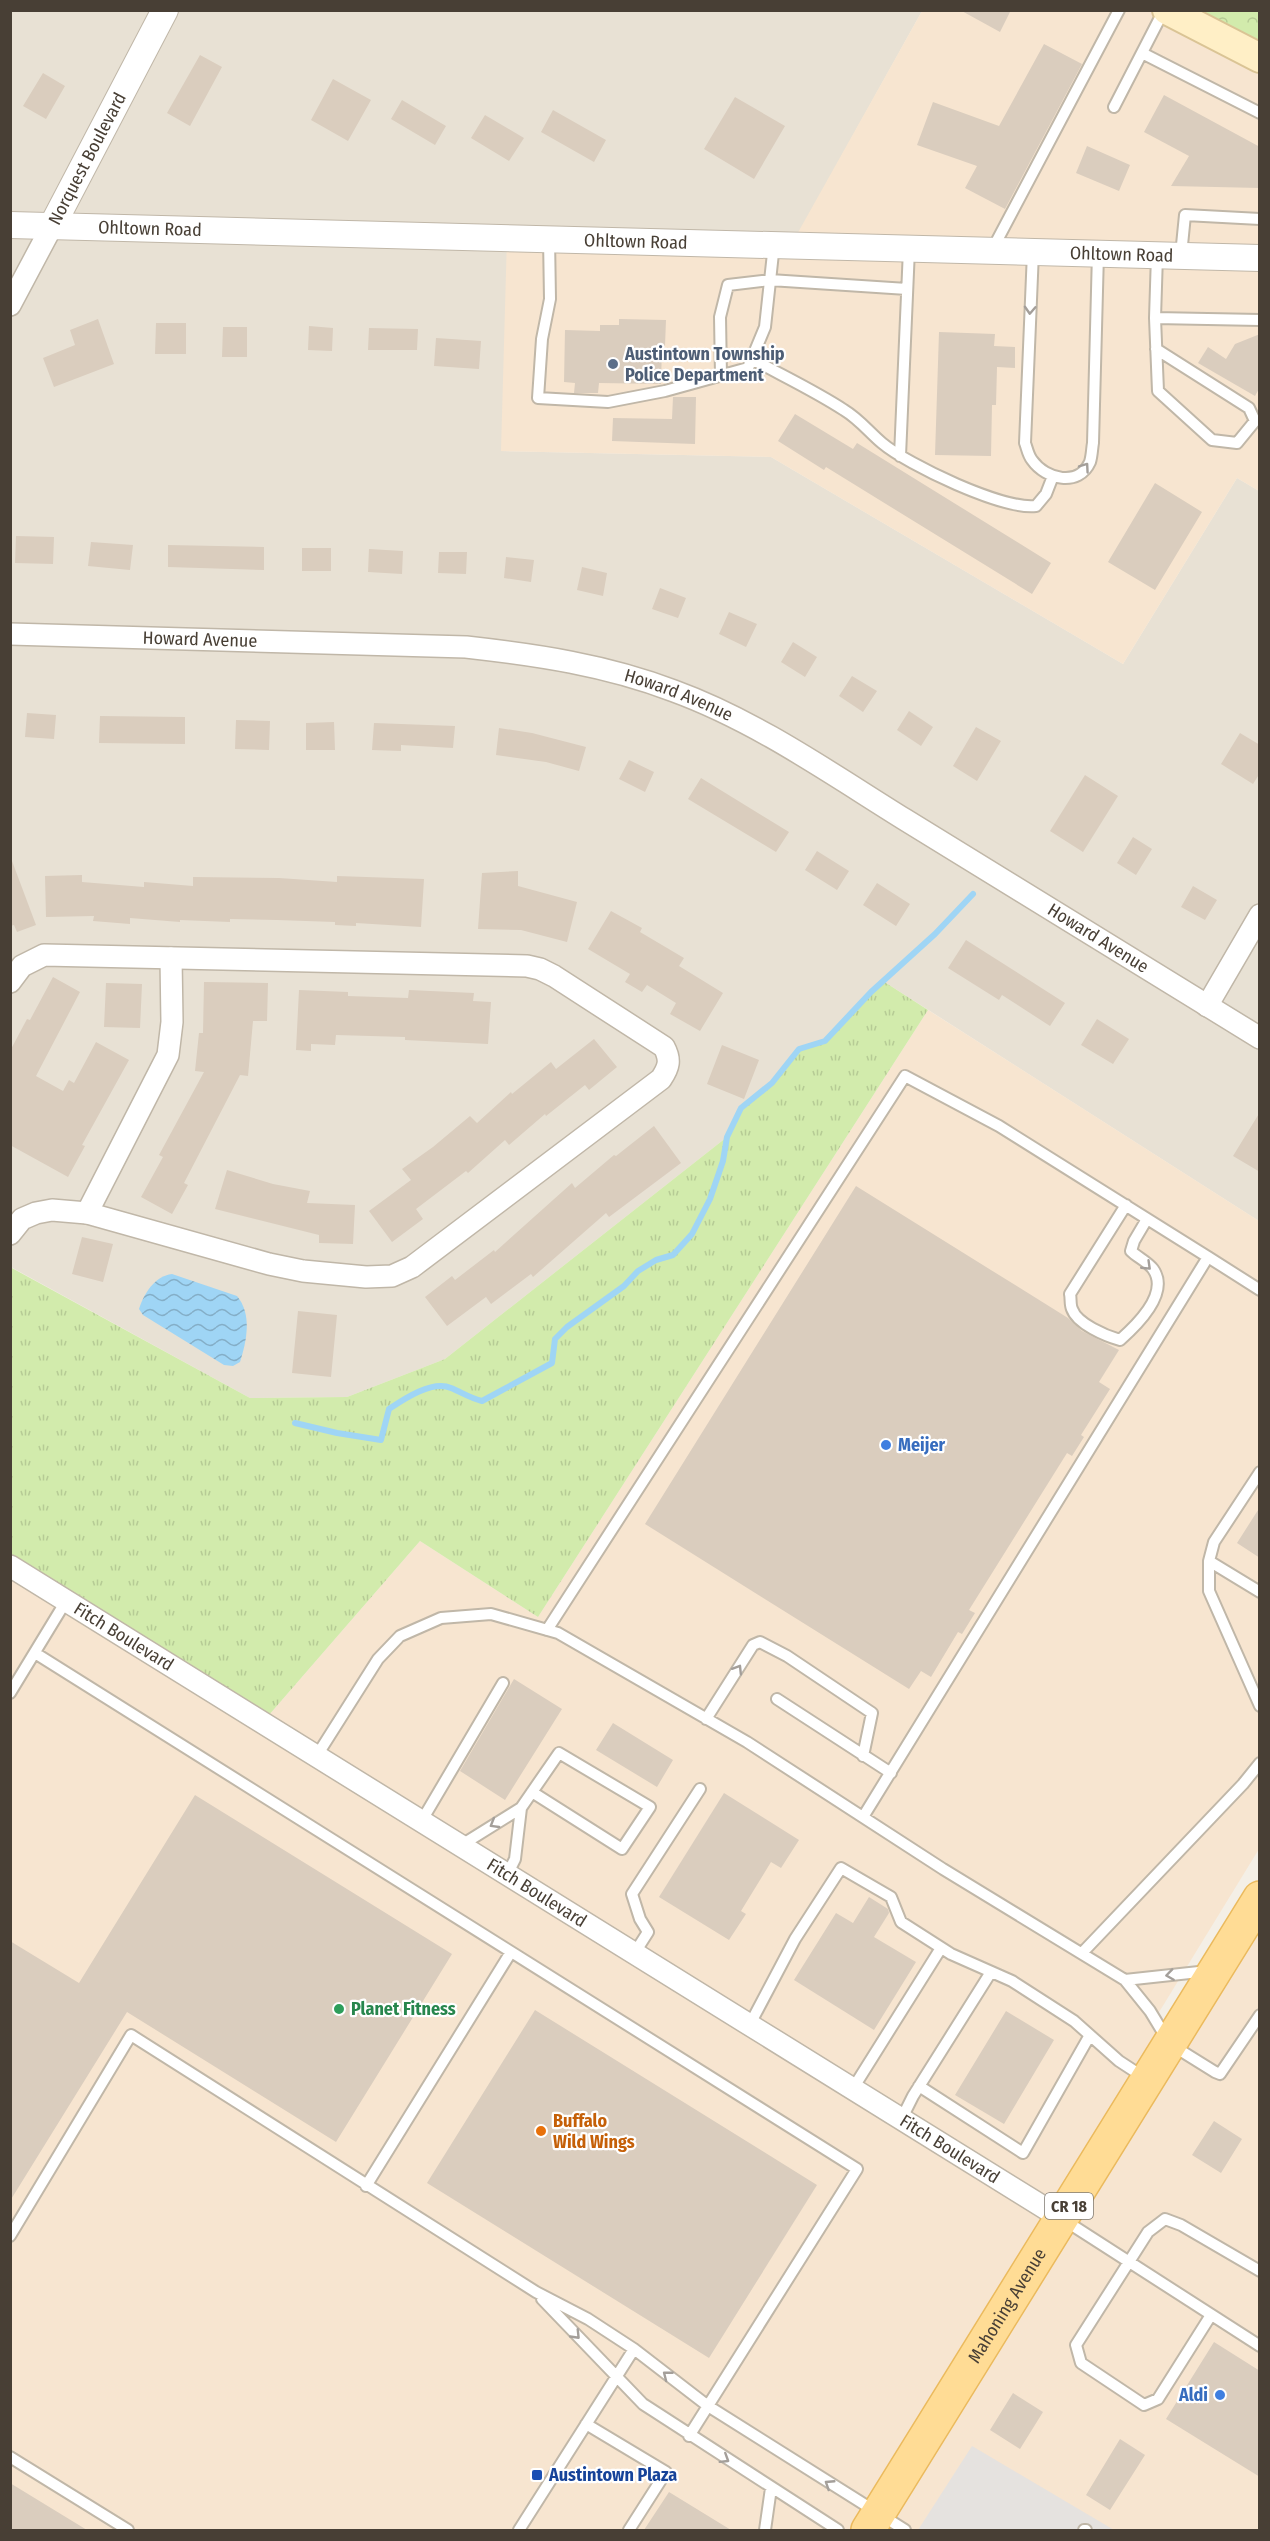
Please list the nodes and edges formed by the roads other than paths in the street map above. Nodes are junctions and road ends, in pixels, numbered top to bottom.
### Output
1 (165, 10) edge
2 (1119, 10) edge
3 (1165, 10) edge
4 (1142, 52) junction
5 (1260, 58) edge
6 (1114, 107) dead end
7 (1260, 113) edge
8 (1260, 219) edge
9 (10, 225) edge
10 (52, 226) junction
11 (549, 238) junction
12 (774, 244) junction
13 (909, 248) junction
14 (992, 250) junction
15 (1033, 251) junction
16 (1098, 253) junction
17 (1169, 255) junction
18 (1260, 258) edge
19 (770, 280) junction
20 (907, 289) junction
21 (10, 305) edge
22 (1155, 318) junction
23 (1260, 320) edge
24 (1156, 349) junction
25 (752, 359) junction
26 (721, 376) junction
27 (900, 456) junction
28 (1053, 476) junction
29 (10, 634) edge
30 (1260, 915) edge
31 (171, 958) junction
32 (10, 982) edge
33 (1207, 1006) junction
34 (1260, 1038) edge
35 (1126, 1205) junction
36 (87, 1213) junction
37 (1147, 1218) junction
38 (10, 1233) edge
39 (1208, 1257) junction
40 (1260, 1290) edge
41 (1260, 1472) edge
42 (1209, 1561) junction
43 (10, 1566) edge
44 (1260, 1592) edge
45 (66, 1601) junction
46 (547, 1630) junction
47 (35, 1653) junction
48 (503, 1683) dead end
49 (10, 1693) edge
50 (777, 1700) dead end
51 (1260, 1707) edge
52 (706, 1719) junction
53 (863, 1756) junction
54 (316, 1757) junction
55 (1260, 1763) edge
56 (891, 1773) junction
57 (699, 1788) dead end
58 (532, 1792) junction
59 (521, 1808) junction
60 (863, 1817) junction
61 (421, 1822) junction
62 (460, 1846) junction
63 (507, 1875) junction
64 (1260, 1898) edge
65 (941, 1948) junction
66 (511, 1952) junction
67 (1082, 1953) junction
68 (634, 1954) junction
69 (1215, 1971) junction
70 (991, 1972) junction
71 (1125, 1980) junction
72 (1260, 2015) edge
73 (749, 2026) junction
74 (1090, 2035) junction
75 (1170, 2044) junction
76 (1148, 2079) junction
77 (919, 2086) junction
78 (852, 2090) junction
79 (901, 2120) junction
80 (366, 2186) junction
81 (1061, 2218) junction
82 (10, 2236) edge
83 (1128, 2261) junction
84 (1260, 2271) edge
85 (536, 2292) junction
86 (1211, 2315) junction
87 (1260, 2346) edge
88 (634, 2349) junction
89 (616, 2377) junction
90 (708, 2406) junction
91 (586, 2424) junction
92 (689, 2436) junction
93 (10, 2457) edge
94 (771, 2488) junction
95 (884, 2525) edge
96 (128, 2530) edge
97 (519, 2530) edge
98 (629, 2530) edge
99 (765, 2530) edge
100 (838, 2530) edge

1 - 10 street, Norquest Boulevard
2 - 14 lane
3 - 4 lane
3 - 5 main road
4 - 6 lane
4 - 7 lane
8 - 17 lane
9 - 10 street, Ohltown Road
10 - 11 street, Ohltown Road
10 - 21 street, Norquest Boulevard
11 - 12 street, Ohltown Road
11 - 26 lane
12 - 13 street, Ohltown Road
12 - 19 lane
13 - 14 street, Ohltown Road
13 - 20 lane
14 - 15 street, Ohltown Road
15 - 16 street, Ohltown Road
15 -> 28 lane
16 - 17 street, Ohltown Road
28 -> 16 lane
17 - 18 street, Ohltown Road
17 - 22 lane
19 - 20 lane
19 - 25 lane
19 - 26 lane
20 - 27 lane
22 - 23 lane
22 - 24 lane
24 - 24 lane
25 - 26 lane
25 - 27 lane
27 - 28 lane
29 - 33 street, Howard Avenue
30 - 33 street
31 - 32 street
31 - 36 street
31 - 36 street
33 - 34 street, Howard Avenue
35 - 37 lane
37 -> 35 lane
35 - 46 lane
36 - 38 street
37 - 39 lane
39 - 40 lane
39 - 56 lane
41 - 42 lane
42 - 44 lane
42 - 51 lane
43 - 45 street, Fitch Boulevard
45 - 47 lane
45 - 54 street, Fitch Boulevard
46 - 52 lane
46 - 54 lane
47 - 49 lane
47 - 66 lane
48 - 61 lane
50 - 53 lane
52 -> 53 lane
52 - 60 lane
53 - 56 lane
54 - 61 street, Fitch Boulevard
55 - 67 lane
56 - 60 lane
57 - 68 lane
58 - 58 lane
58 - 59 lane
59 -> 62 lane
59 - 63 lane
60 - 67 lane
61 - 62 street, Fitch Boulevard
62 - 63 street, Fitch Boulevard
63 - 68 street, Fitch Boulevard
64 - 69 main road, Mahoning Avenue / CR 18
65 - 70 lane
65 - 73 lane
65 - 78 lane
66 - 80 lane
66 - 90 lane
67 - 71 lane
68 - 73 street, Fitch Boulevard
69 -> 71 lane
69 - 75 main road, Mahoning Avenue / CR 18
70 - 74 lane
70 - 77 lane
71 - 75 lane
72 - 75 lane
73 - 78 street, Fitch Boulevard
74 - 76 lane
74 - 77 lane
75 - 76 main road, Mahoning Avenue / CR 18
76 - 81 main road, Mahoning Avenue / CR 18
77 - 79 lane
78 - 79 street, Fitch Boulevard
79 - 81 street, Fitch Boulevard
80 - 82 lane
80 - 85 lane
81 - 83 lane
81 - 95 main road, Mahoning Avenue / CR 18
83 - 84 lane
83 - 86 lane
83 - 86 lane
85 - 88 lane
85 -> 89 lane
86 - 87 lane
88 - 89 lane
90 -> 88 lane
89 - 91 lane
89 - 92 lane
90 - 92 lane
95 -> 90 lane
91 - 97 lane
91 - 98 lane
92 -> 94 lane
93 - 96 lane
94 - 99 lane
94 - 100 lane

